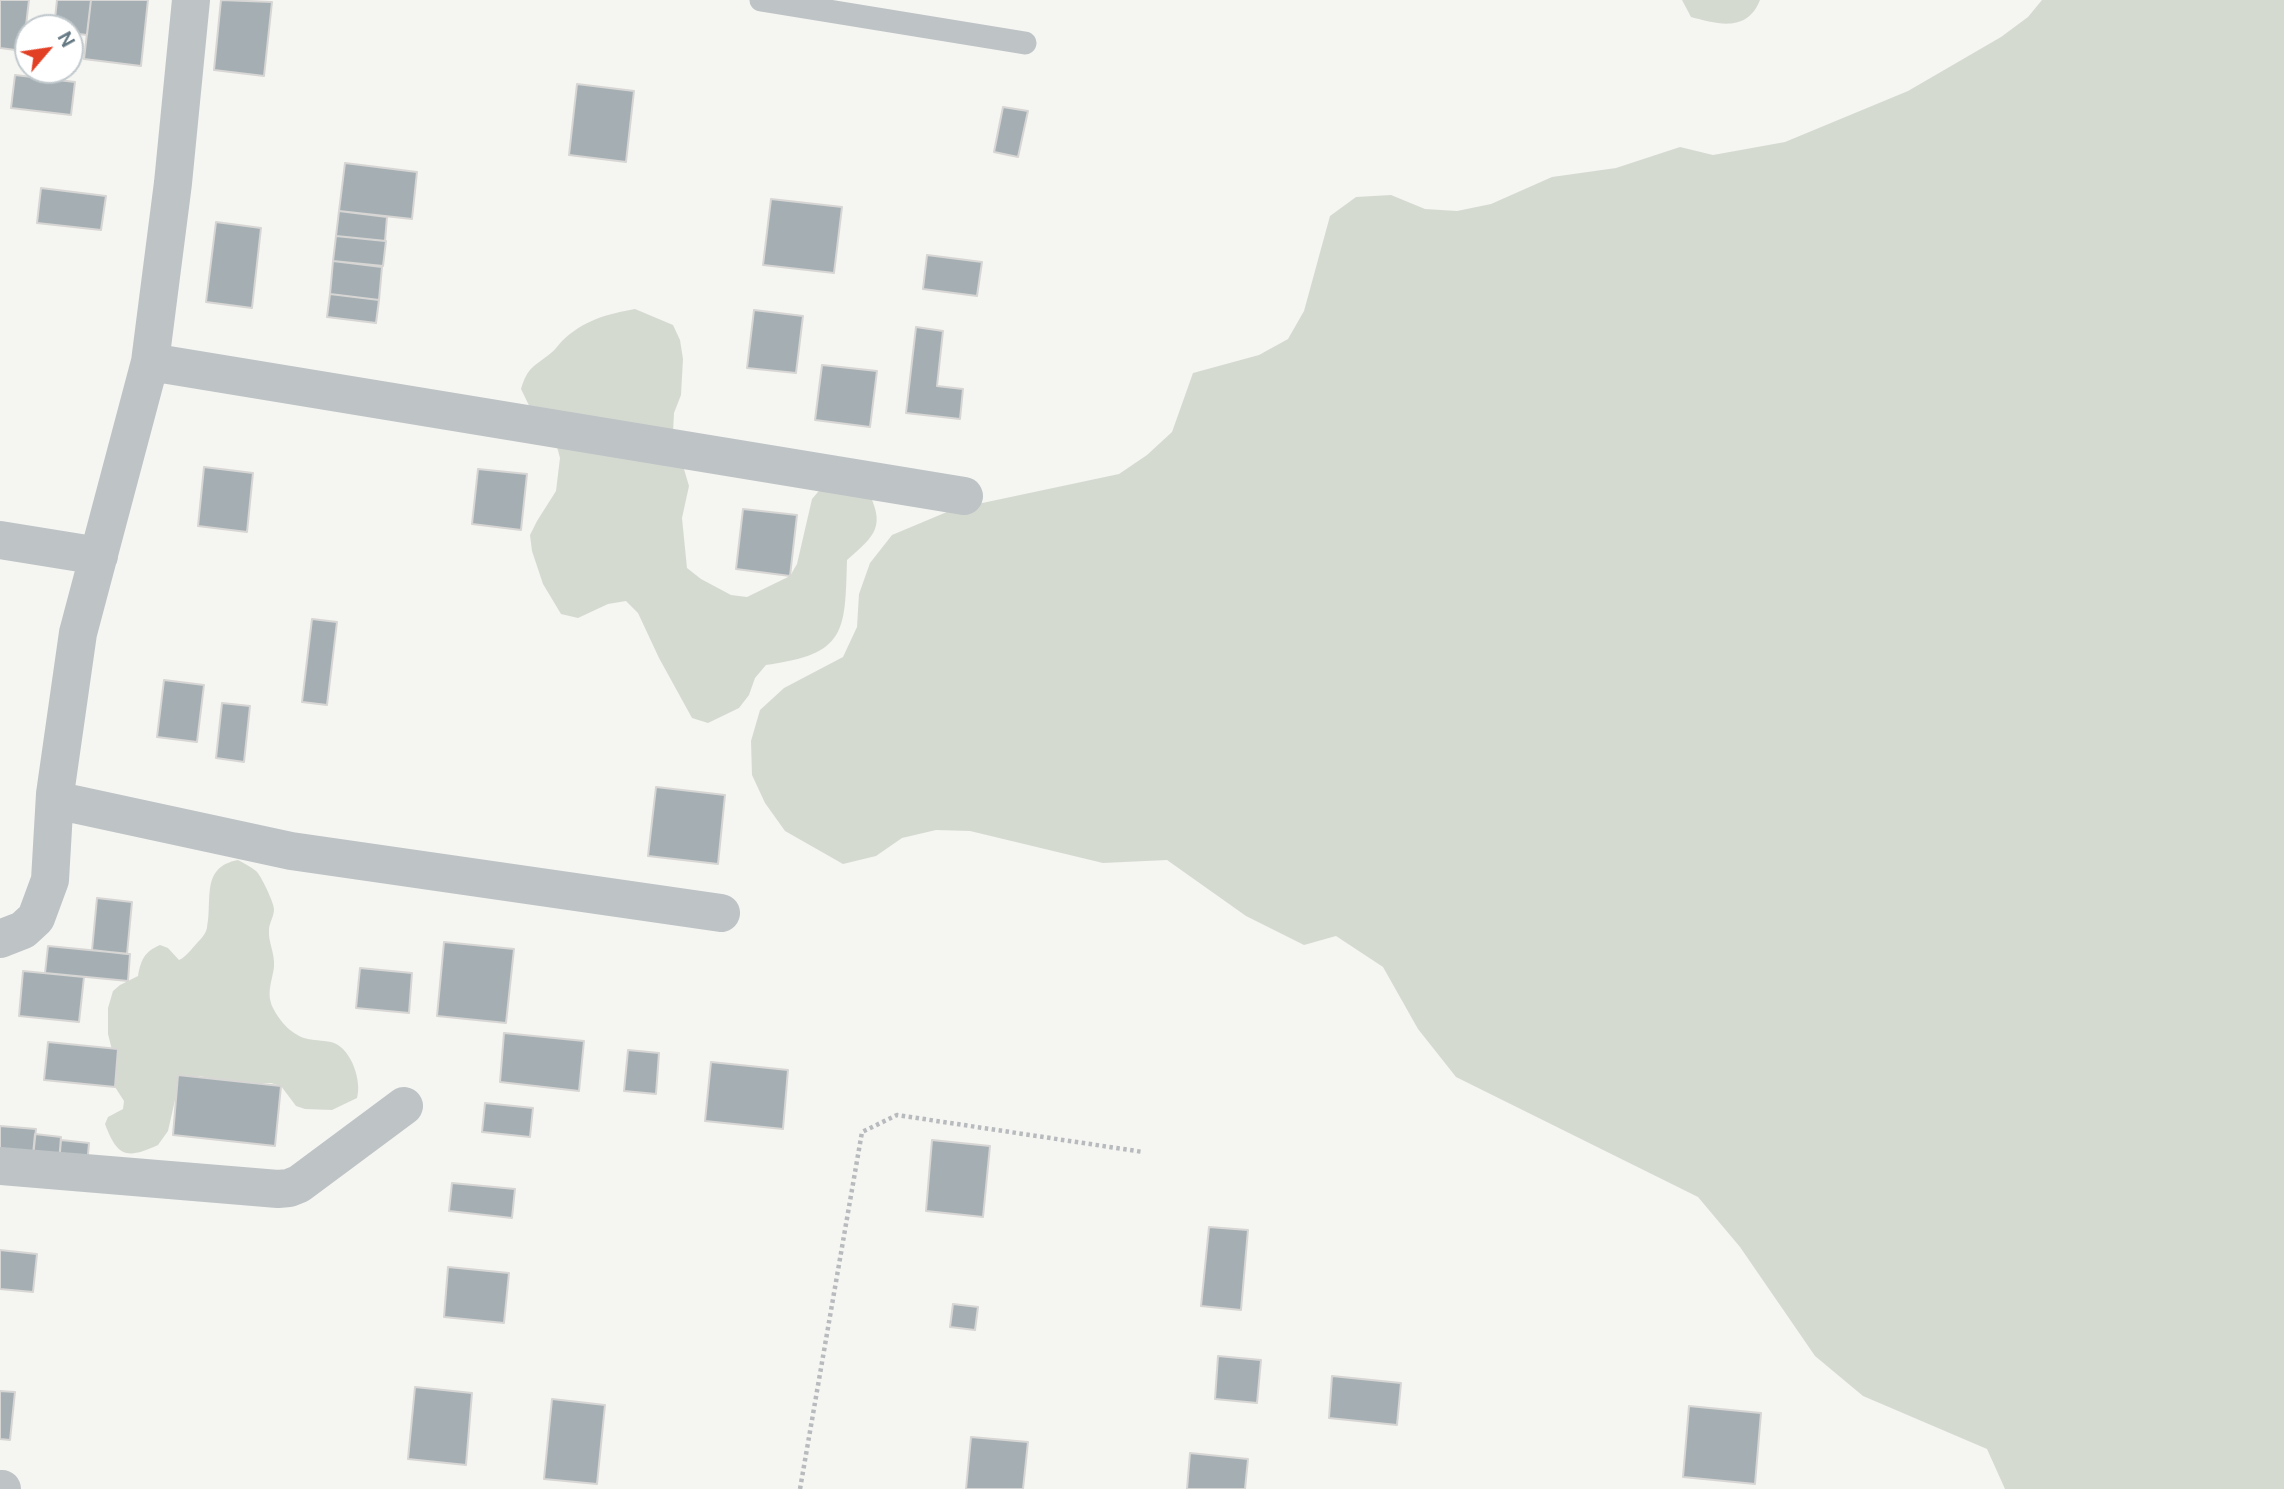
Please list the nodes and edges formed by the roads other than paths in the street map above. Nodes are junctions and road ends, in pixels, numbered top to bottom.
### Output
1 (191, 0) edge
2 (761, 0) edge
3 (1025, 43) dead end
4 (150, 362) junction
5 (964, 496) dead end
6 (0, 540) edge
7 (99, 556) junction
8 (55, 800) junction
9 (721, 913) dead end
10 (0, 939) edge
11 (404, 1106) dead end
12 (0, 1166) edge

1 - 4 street
2 - 3 lane
4 - 5 street
4 - 7 street
6 - 7 street
7 - 8 street
8 - 9 street
8 - 10 street
11 - 12 street

